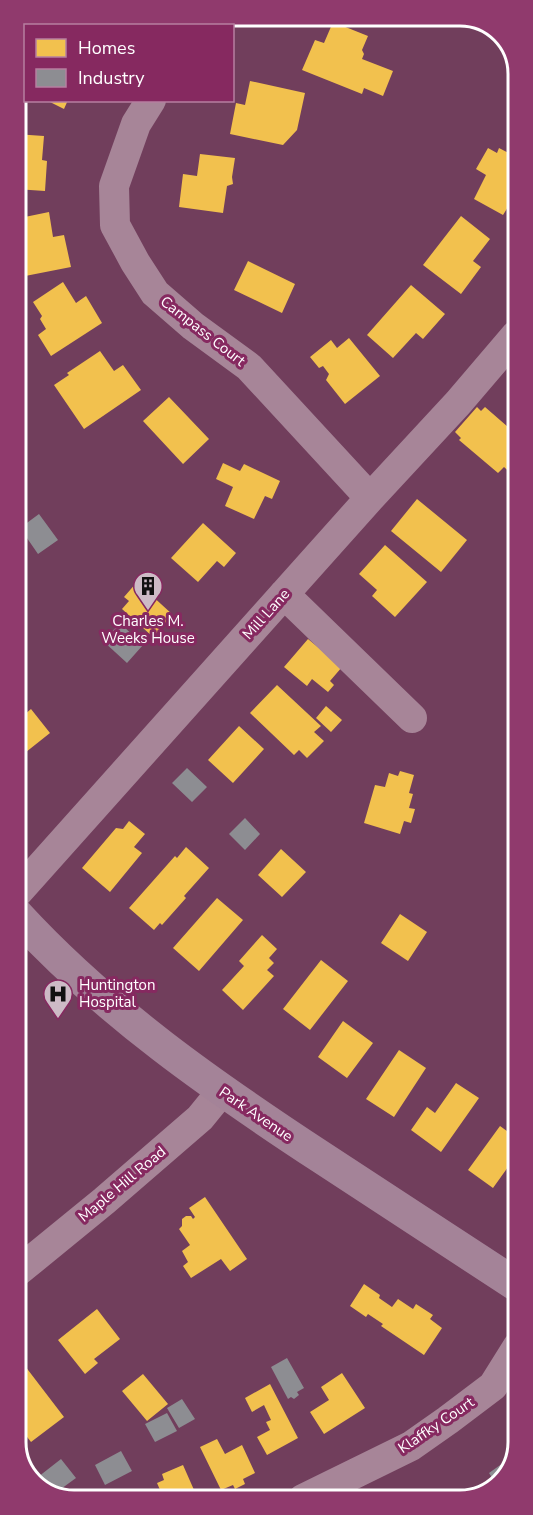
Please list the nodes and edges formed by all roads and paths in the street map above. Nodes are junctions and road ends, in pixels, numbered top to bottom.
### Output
1 (150, 102) edge
2 (508, 344) edge
3 (370, 498) junction
4 (284, 594) junction
5 (412, 718) dead end
6 (26, 883) edge
7 (26, 925) edge
8 (222, 1091) junction
9 (26, 1265) edge
10 (508, 1279) edge
11 (508, 1362) edge
12 (322, 1490) edge

1 - 3 street, Campass Court
2 - 3 street, Mill Lane
3 - 4 street, Mill Lane
4 - 5 street
4 - 6 street, Mill Lane
7 - 8 main road, Park Avenue
8 - 9 street, Maple Hill Road
8 - 10 main road, Park Avenue
11 - 12 street, Klaffky Court

